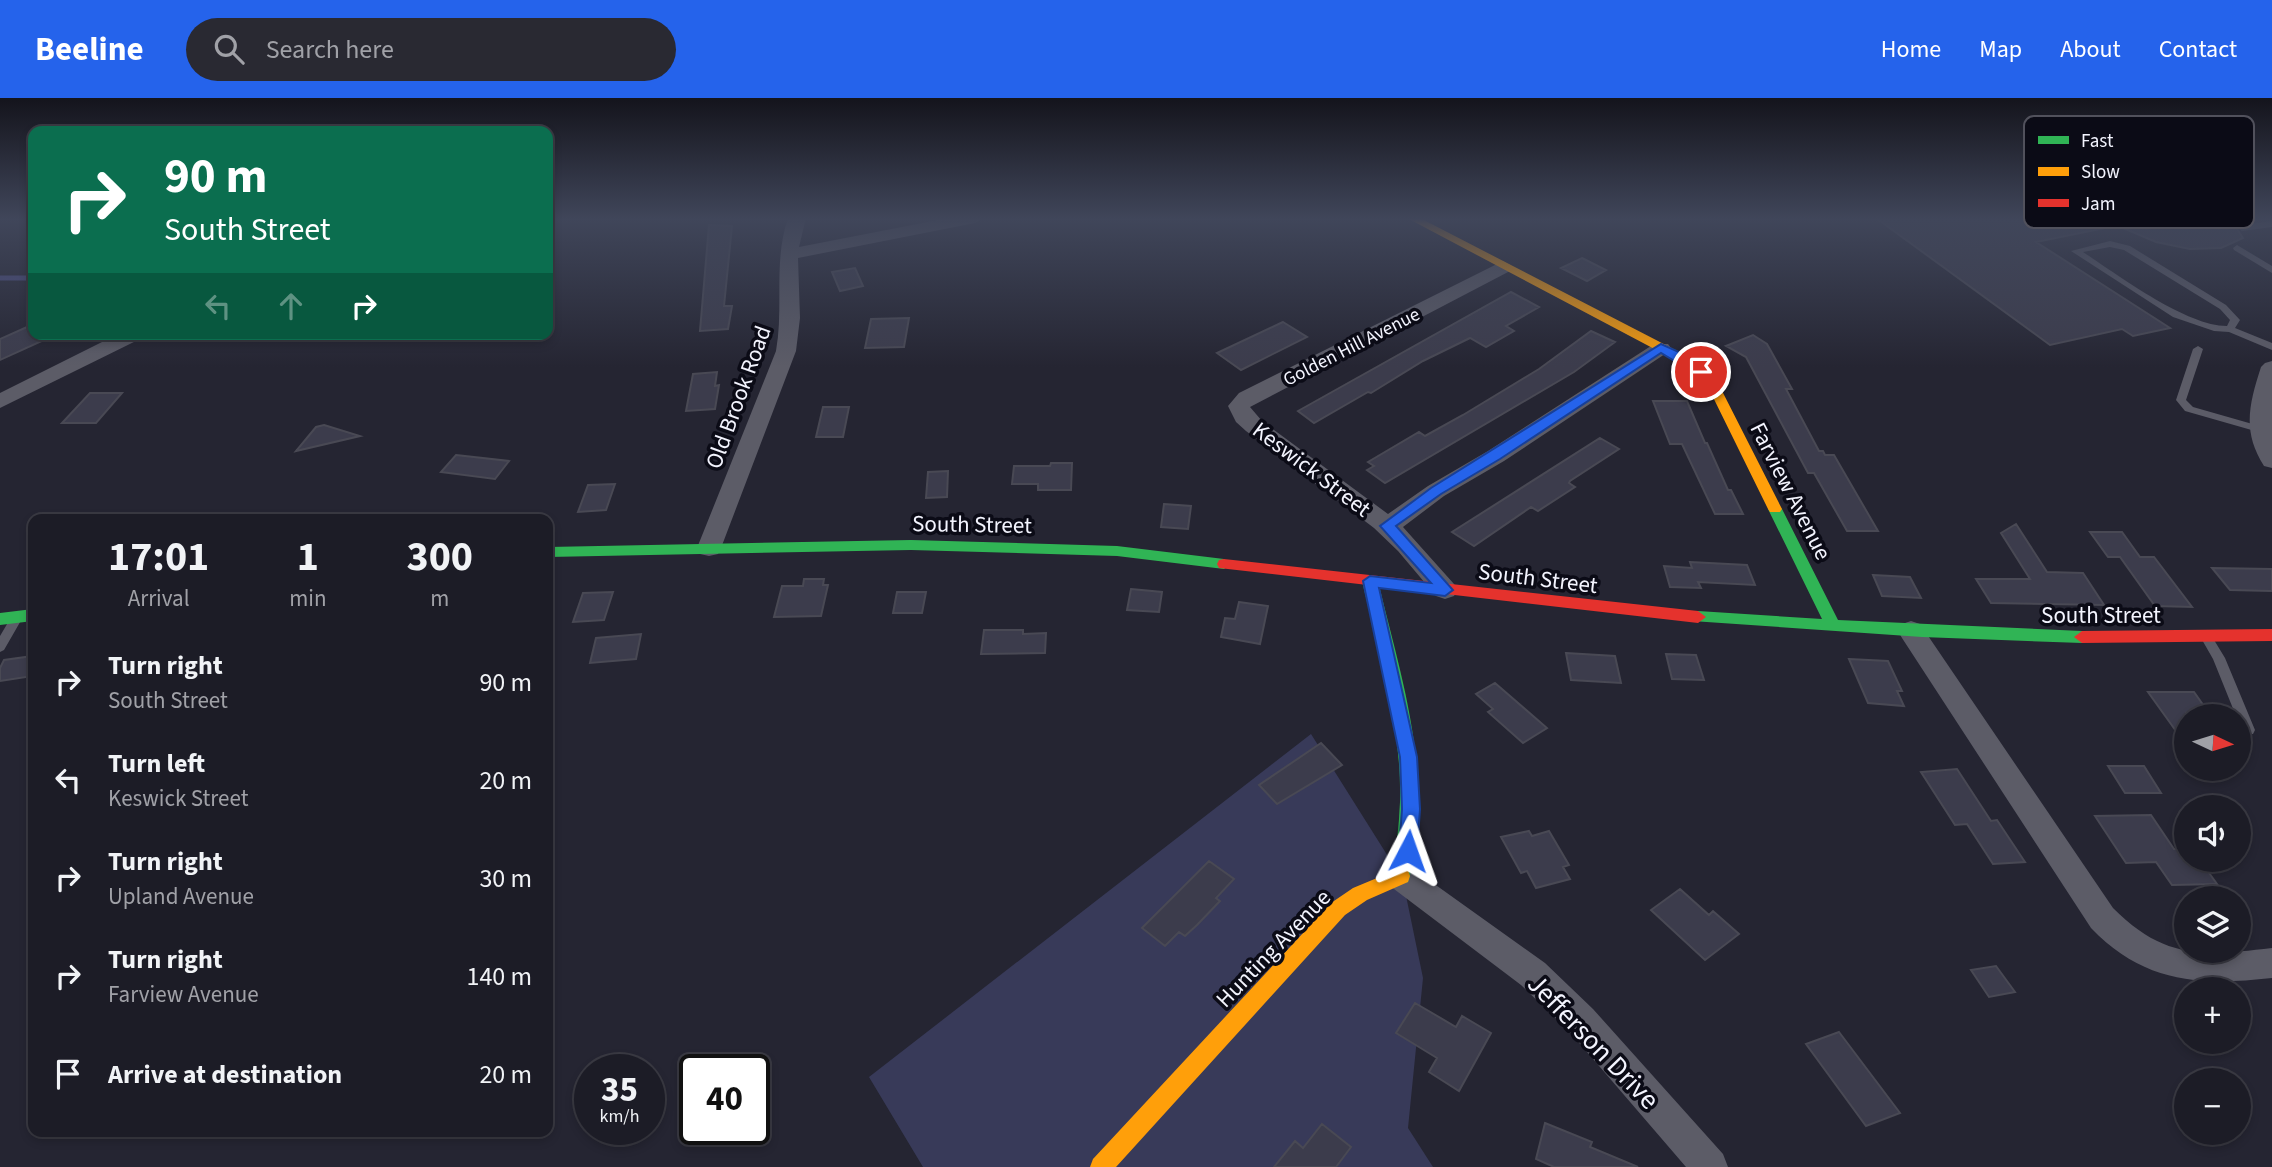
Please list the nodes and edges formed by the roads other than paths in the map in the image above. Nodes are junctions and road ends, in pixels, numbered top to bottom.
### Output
1 (790, 268) edge
2 (1501, 268) edge
3 (1505, 268) edge
4 (2102, 268) edge
5 (2159, 268) edge
6 (2230, 328) junction
7 (123, 340) edge
8 (2272, 347) edge
9 (1661, 348) junction
10 (2198, 349) dead end
11 (2272, 367) edge
12 (0, 401) edge
13 (1239, 407) joint
14 (2259, 429) junction
15 (2272, 461) edge
16 (1387, 526) junction
17 (709, 548) junction
18 (553, 552) edge
19 (1370, 581) junction
20 (1445, 590) junction
21 (25, 616) edge
22 (0, 619) edge
23 (1833, 626) junction
24 (1911, 631) junction
25 (2272, 635) edge
26 (2207, 638) junction
27 (0, 647) edge
28 (2237, 704) edge
29 (1401, 877) junction
30 (2272, 963) edge
31 (1101, 1167) edge
32 (1710, 1167) edge

1 - 17 street, Old Brook Road
2 - 13 street, Golden Hill Avenue
3 - 9 street, Farview Avenue
4 - 6 lane
5 - 6 lane
6 - 8 lane
7 - 12 street
9 - 16 street
9 - 23 street, Farview Avenue
10 - 14 lane
11 - 14 street
13 - 16 street, Keswick Street
14 - 15 street
16 - 20 street, Keswick Street
17 - 18 street, South Street
17 - 19 street, South Street
19 - 20 street, South Street
19 - 29 street
20 - 23 street, South Street
21 - 22 street
21 - 27 lane
23 - 24 street, South Street
24 - 26 street, South Street
24 - 30 street
25 - 26 street, South Street
26 - 28 lane
29 - 31 street, Hunting Avenue
29 - 32 street, Jefferson Drive

